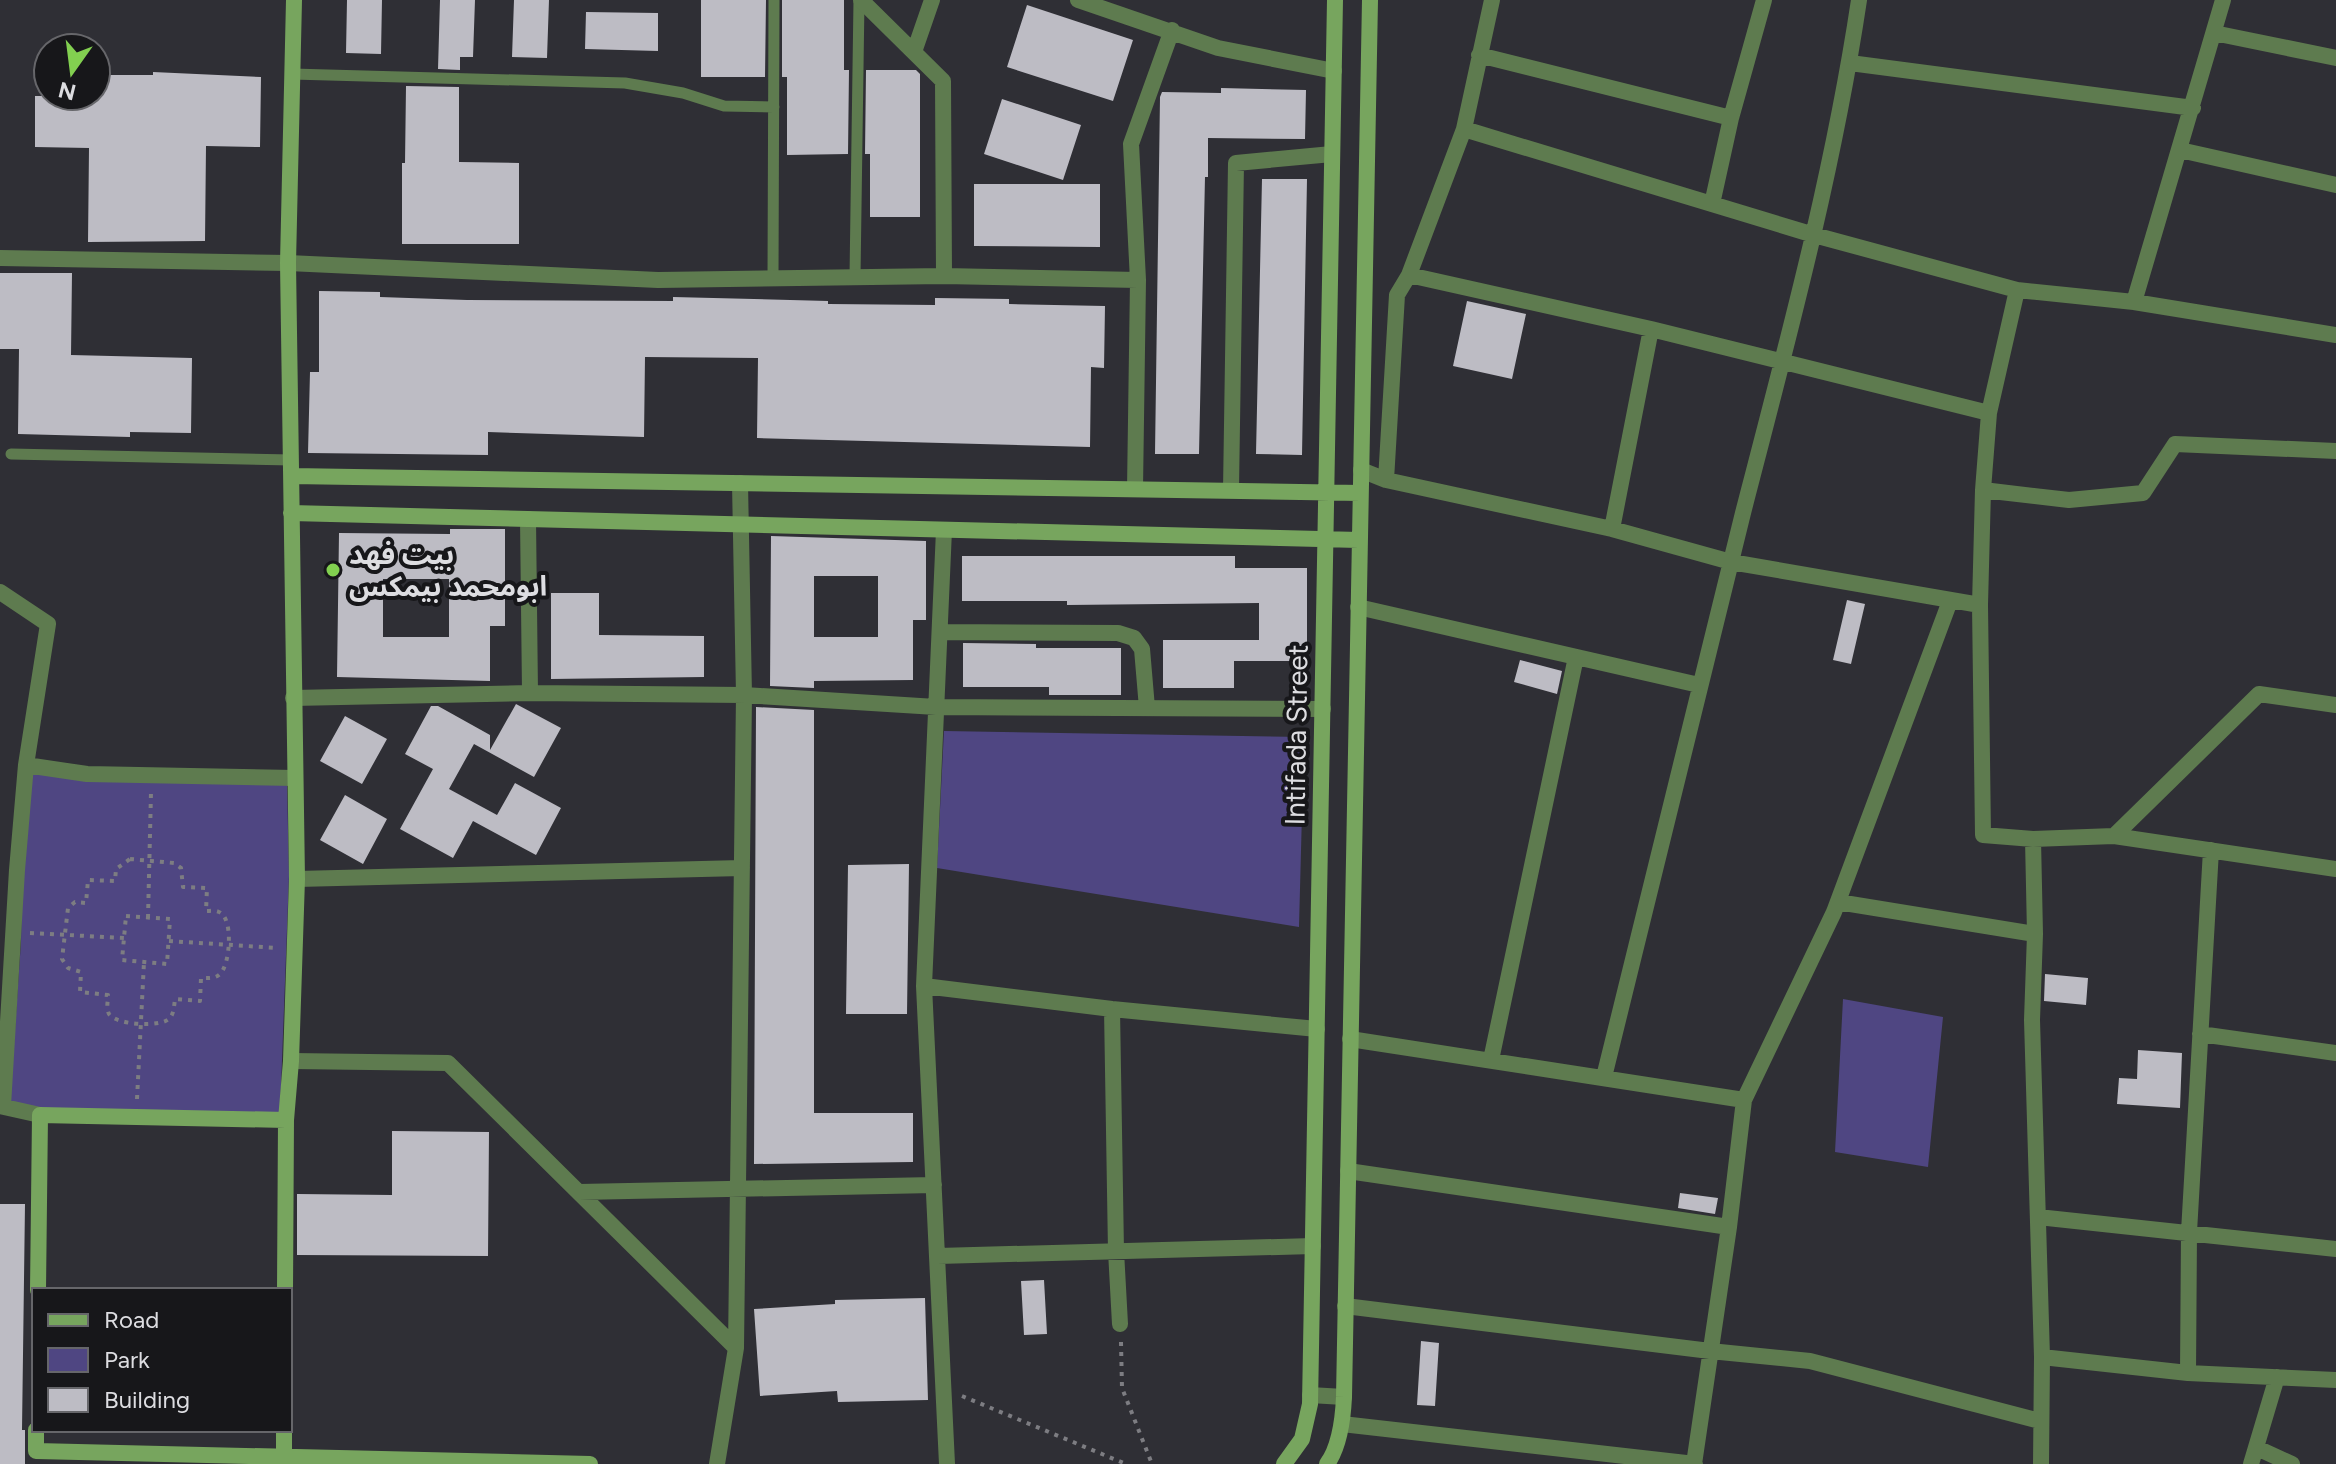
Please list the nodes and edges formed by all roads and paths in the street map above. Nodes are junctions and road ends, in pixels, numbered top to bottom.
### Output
1 (294, 0) edge
2 (774, 0) edge
3 (860, 0) edge
4 (932, 0) edge
5 (1078, 0) edge
6 (1335, 0) edge
7 (1370, 0) edge
8 (1492, 0) edge
9 (1764, 0) edge
10 (1859, 0) edge
11 (2223, 0) edge
12 (1172, 30) junction
13 (2214, 33) junction
14 (914, 52) junction
15 (1479, 55) junction
16 (2336, 58) edge
17 (1850, 63) junction
18 (1334, 71) junction
19 (292, 74) junction
20 (774, 107) junction
21 (2193, 108) junction
22 (1731, 118) junction
23 (1464, 129) junction
24 (2180, 150) junction
25 (1332, 154) junction
26 (2336, 185) edge
27 (1712, 204) junction
28 (1814, 235) junction
29 (0, 258) edge
30 (288, 263) junction
31 (1409, 275) junction
32 (944, 276) junction
33 (855, 277) junction
34 (773, 278) junction
35 (1138, 280) junction
36 (2017, 290) junction
37 (2134, 302) junction
38 (1651, 329) junction
39 (2336, 335) edge
40 (1782, 363) junction
41 (1989, 413) junction
42 (2336, 451) edge
43 (11, 454) dead end
44 (292, 468) junction
45 (1361, 470) junction
46 (1386, 480) junction
47 (740, 483) junction
48 (1135, 489) junction
49 (1231, 490) junction
50 (1983, 490) junction
51 (1327, 492) junction
52 (1360, 493) junction
53 (291, 513) junction
54 (528, 519) junction
55 (742, 524) junction
56 (1612, 529) junction
57 (944, 530) junction
58 (1326, 539) junction
59 (1359, 540) junction
60 (1731, 562) junction
61 (0, 592) edge
62 (1950, 601) junction
63 (1980, 605) junction
64 (1358, 607) junction
65 (940, 632) junction
66 (1576, 657) junction
67 (1699, 685) junction
68 (530, 693) junction
69 (744, 695) junction
70 (293, 698) junction
71 (2336, 705) edge
72 (936, 707) junction
73 (1147, 708) junction
74 (1323, 709) junction
75 (26, 765) junction
76 (152, 775) junction
77 (294, 778) junction
78 (2114, 836) junction
79 (2033, 839) junction
80 (2211, 850) junction
81 (150, 861) junction
82 (742, 868) junction
83 (2336, 869) edge
84 (297, 879) junction
85 (1838, 902) junction
86 (148, 918) junction
87 (13, 932) junction
88 (2035, 934) junction
89 (64, 935) junction
90 (124, 938) junction
91 (169, 941) junction
92 (228, 945) junction
93 (294, 949) junction
94 (144, 962) junction
95 (924, 986) junction
96 (1112, 1009) junction
97 (141, 1023) junction
98 (1317, 1029) junction
99 (2200, 1034) junction
100 (1350, 1039) junction
101 (2336, 1053) edge
102 (1491, 1060) junction
103 (291, 1061) junction
104 (1604, 1077) junction
105 (1744, 1100) junction
106 (2, 1106) edge
107 (40, 1115) junction
108 (137, 1117) junction
109 (286, 1120) junction
110 (1348, 1171) junction
111 (934, 1185) junction
112 (738, 1189) junction
113 (579, 1192) junction
114 (2038, 1217) junction
115 (1729, 1227) junction
116 (2189, 1232) junction
117 (1313, 1246) junction
118 (2336, 1249) edge
119 (1116, 1251) junction
120 (938, 1256) junction
121 (38, 1288) edge
122 (285, 1288) edge
123 (1345, 1306) junction
124 (1120, 1324) joint
125 (736, 1348) junction
126 (1710, 1351) junction
127 (2042, 1357) junction
128 (2188, 1373) junction
129 (2277, 1377) junction
130 (2336, 1380) edge
131 (944, 1388) junction
132 (1310, 1395) junction
133 (1344, 1397) junction
134 (2040, 1421) junction
135 (1342, 1424) junction
136 (36, 1432) edge
137 (284, 1432) edge
138 (284, 1455) junction
139 (2254, 1456) edge
140 (36, 1458) edge
141 (210, 1459) edge
142 (392, 1461) edge
143 (1289, 1462) edge
144 (590, 1464) edge
145 (717, 1464) edge
146 (947, 1464) edge
147 (1126, 1464) edge
148 (1152, 1464) edge
149 (1327, 1464) edge
150 (1694, 1464) edge
151 (2041, 1464) edge
152 (2292, 1464) edge

1 - 19 street
2 - 20 lane
3 - 14 street
3 - 33 lane
4 - 14 street
5 - 12 street
6 - 18 street, Intifada Street
7 - 45 street
8 - 15 street
9 - 22 street
10 - 17 street
11 - 13 street
12 - 18 street
12 - 35 street
13 - 16 street
13 - 21 street
14 - 32 street
15 - 22 street
15 - 23 street
17 - 21 street
17 - 28 street
18 - 25 street, Intifada Street
19 - 20 lane
19 - 30 street
20 - 34 lane
21 - 24 street
22 - 27 street
23 - 27 street
23 - 31 street
24 - 26 street
24 - 37 street
25 - 49 street
25 - 51 street, Intifada Street
27 - 28 street
28 - 36 street
28 - 40 street
29 - 30 street
30 - 34 street
30 - 44 street
31 - 38 street
31 - 46 street
32 - 33 street
32 - 35 street
33 - 34 street
35 - 48 street
36 - 37 street
36 - 41 street
37 - 39 street
38 - 40 street
38 - 56 street
40 - 41 street
40 - 60 street
41 - 50 street
42 - 50 street
43 - 44 lane
44 - 47 street
44 - 53 street
45 - 46 street
45 - 52 street
46 - 56 street
47 - 48 street
47 - 55 street
48 - 49 street
49 - 51 street
50 - 63 street
51 - 52 street
51 - 58 street, Intifada Street
52 - 59 street
53 - 54 street
53 - 70 street
54 - 55 street
54 - 68 street
55 - 57 street
55 - 69 street
56 - 60 street
57 - 58 street
57 - 65 street
58 - 59 street
58 - 74 street, Intifada Street
59 - 64 street
60 - 62 street
60 - 67 street
61 - 75 street
62 - 63 street
62 - 85 street
63 - 79 street
64 - 66 street
64 - 100 street
65 - 72 street
65 - 73 street
66 - 67 street
66 - 102 street
67 - 104 street
68 - 69 street
68 - 70 street
69 - 72 street
69 - 82 street
70 - 77 street
71 - 78 street
72 - 73 street
72 - 95 street
73 - 74 street
74 - 98 street, Intifada Street
75 - 76 street
75 - 87 street
76 - 77 street
76 - 81 path
77 - 84 street
78 - 79 street
78 - 80 street
79 - 88 street
80 - 83 street
80 - 99 street
81 - 86 path
81 - 89 path
81 - 92 path
82 - 84 street
82 - 112 street
84 - 93 street
85 - 88 street
85 - 105 street
86 - 90 path
86 - 91 path
87 - 89 path
87 - 106 street
88 - 114 street
89 - 90 path
89 - 97 path
90 - 94 path
91 - 92 path
91 - 94 path
92 - 93 path
92 - 97 path
93 - 103 street
94 - 97 path
95 - 96 street
95 - 111 street
96 - 98 street
96 - 119 street
97 - 108 path
98 - 117 street, Intifada Street
99 - 101 street
99 - 116 street
100 - 102 street
100 - 110 street
102 - 104 street
103 - 109 street
103 - 113 street
104 - 105 street
105 - 115 street
106 - 107 street
107 - 108 street
107 - 121 street
108 - 109 street
109 - 122 street
110 - 115 street
110 - 123 street
111 - 112 street
111 - 120 street
112 - 113 street
112 - 125 street
113 - 125 street
114 - 116 street
114 - 127 street
115 - 126 street
116 - 118 street
116 - 128 street
117 - 119 street
117 - 132 street, Intifada Street
119 - 120 street
119 - 124 street
120 - 131 street
123 - 126 street
123 - 133 street
124 - 148 path
125 - 145 street
126 - 134 street
126 - 150 street
127 - 128 street
127 - 134 street
128 - 129 street
129 - 130 street
129 - 139 street
131 - 146 street
131 - 147 path
132 - 133 street
132 - 143 street, Intifada Street
133 - 135 street
134 - 151 street
135 - 149 street
135 - 150 street
136 - 140 street
137 - 138 street
138 - 141 street
138 - 142 street
139 - 152 street
140 - 141 street
142 - 144 street

